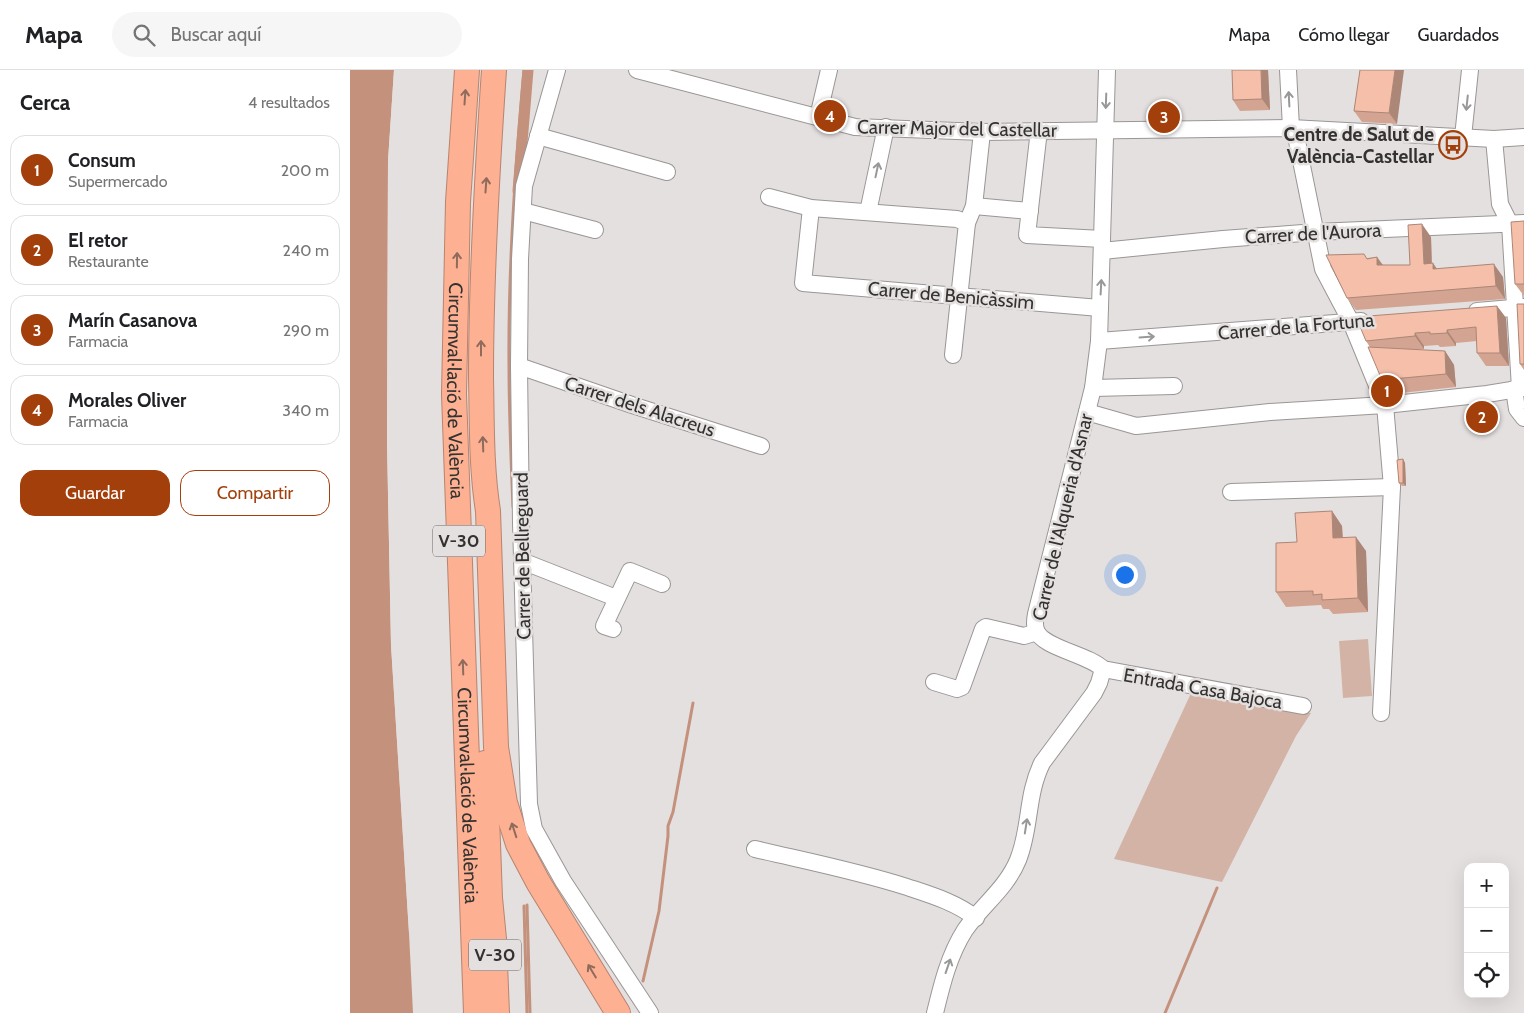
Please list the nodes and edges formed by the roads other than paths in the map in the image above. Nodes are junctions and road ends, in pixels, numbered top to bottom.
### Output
1 (468, 70) edge
2 (494, 70) edge
3 (557, 70) edge
4 (637, 70) edge
5 (829, 70) edge
6 (1107, 70) edge
7 (1288, 70) edge
8 (1470, 70) edge
9 (818, 117) junction
10 (886, 127) junction
11 (1291, 128) junction
12 (1039, 130) junction
13 (1105, 131) junction
14 (982, 132) junction
15 (538, 136) junction
16 (1463, 136) junction
17 (1524, 137) edge
18 (1494, 139) junction
19 (667, 172) dead end
20 (769, 197) dead end
21 (974, 206) junction
22 (811, 208) junction
23 (523, 211) junction
24 (1030, 211) junction
25 (868, 212) junction
26 (967, 223) junction
27 (1517, 224) edge
28 (596, 230) dead end
29 (1316, 232) junction
30 (1102, 245) junction
31 (960, 296) junction
32 (1519, 307) edge
33 (1100, 308) junction
34 (1457, 312) edge
35 (1380, 319) edge
36 (1351, 322) junction
37 (1099, 341) junction
38 (953, 355) dead end
39 (519, 366) junction
40 (1174, 386) dead end
41 (1093, 388) junction
42 (1520, 388) edge
43 (1385, 405) junction
44 (1087, 412) junction
45 (1524, 418) edge
46 (762, 446) dead end
47 (1392, 487) junction
48 (485, 492) junction
49 (1231, 492) dead end
50 (522, 561) junction
51 (662, 584) dead end
52 (616, 598) junction
53 (613, 629) dead end
54 (1037, 632) junction
55 (1103, 669) junction
56 (934, 682) dead end
57 (1303, 706) dead end
58 (1381, 713) dead end
59 (755, 849) dead end
60 (976, 918) junction
61 (476, 1013) edge
62 (497, 1013) edge
63 (618, 1013) edge
64 (650, 1013) edge
65 (935, 1013) edge

61 -> 1 highway, Circumval·lació de València / V-30
48 -> 2 highway, Circumval·lació de València / V-30
3 - 15 street, Carrer de Bellreguard
4 - 9 street, Carrer Major del Castellar
5 - 9 street
6 -> 13 street, Carrer de l'Alqueria d'Asnar
11 -> 7 street
8 -> 16 street
9 - 10 street, Carrer Major del Castellar
10 - 14 street, Carrer Major del Castellar
25 -> 10 street
11 - 13 street, Carrer Major del Castellar
11 - 16 street, Carrer Major del Castellar
11 - 29 street
12 - 13 street, Carrer Major del Castellar
12 - 14 street, Carrer Major del Castellar
12 - 24 street
13 - 30 street, Carrer de l'Alqueria d'Asnar
14 - 21 street
15 - 19 street
15 - 23 street, Carrer de Bellreguard
16 - 18 street, Carrer Major del Castellar
17 - 18 street, Carrer Major del Castellar
18 - 27 street
20 - 22 street
21 - 24 street
21 - 26 street
22 - 25 street
22 - 31 street, Carrer de Benicàssim
23 - 28 street
23 - 39 street, Carrer de Bellreguard
24 - 30 street, Carrer de l'Aurora
25 - 26 street
26 - 31 street
27 - 29 street, Carrer de l'Aurora
27 - 32 street
29 - 30 street, Carrer de l'Aurora
29 - 36 street
33 -> 30 street, Carrer de l'Alqueria d'Asnar
31 - 33 street, Carrer de Benicàssim
31 - 38 street
32 - 34 street
32 - 42 street
33 - 37 street, Carrer de l'Alqueria d'Asnar
35 - 36 street, Carrer de la Fortuna
37 -> 36 street, Carrer de la Fortuna
36 - 43 street
37 - 41 street, Carrer de l'Alqueria d'Asnar
39 - 46 street, Carrer dels Alacreus
39 - 50 street, Carrer de Bellreguard
40 - 41 street
41 - 44 street, Carrer de l'Alqueria d'Asnar
42 - 43 street
42 - 45 street
43 - 44 street
43 - 47 street
44 - 54 street, Carrer de l'Alqueria d'Asnar
47 - 49 street
47 - 58 street
48 - 62 highway, Circumval·lació de València / V-30
63 -> 48 highway
50 - 52 street
50 - 64 street, Carrer de Bellreguard
51 - 52 street
52 - 53 street
54 - 55 street, Carrer de l'Alqueria d'Asnar
54 - 56 street
55 - 57 street, Entrada Casa Bajoca
60 -> 55 street
59 - 60 street
65 -> 60 street

